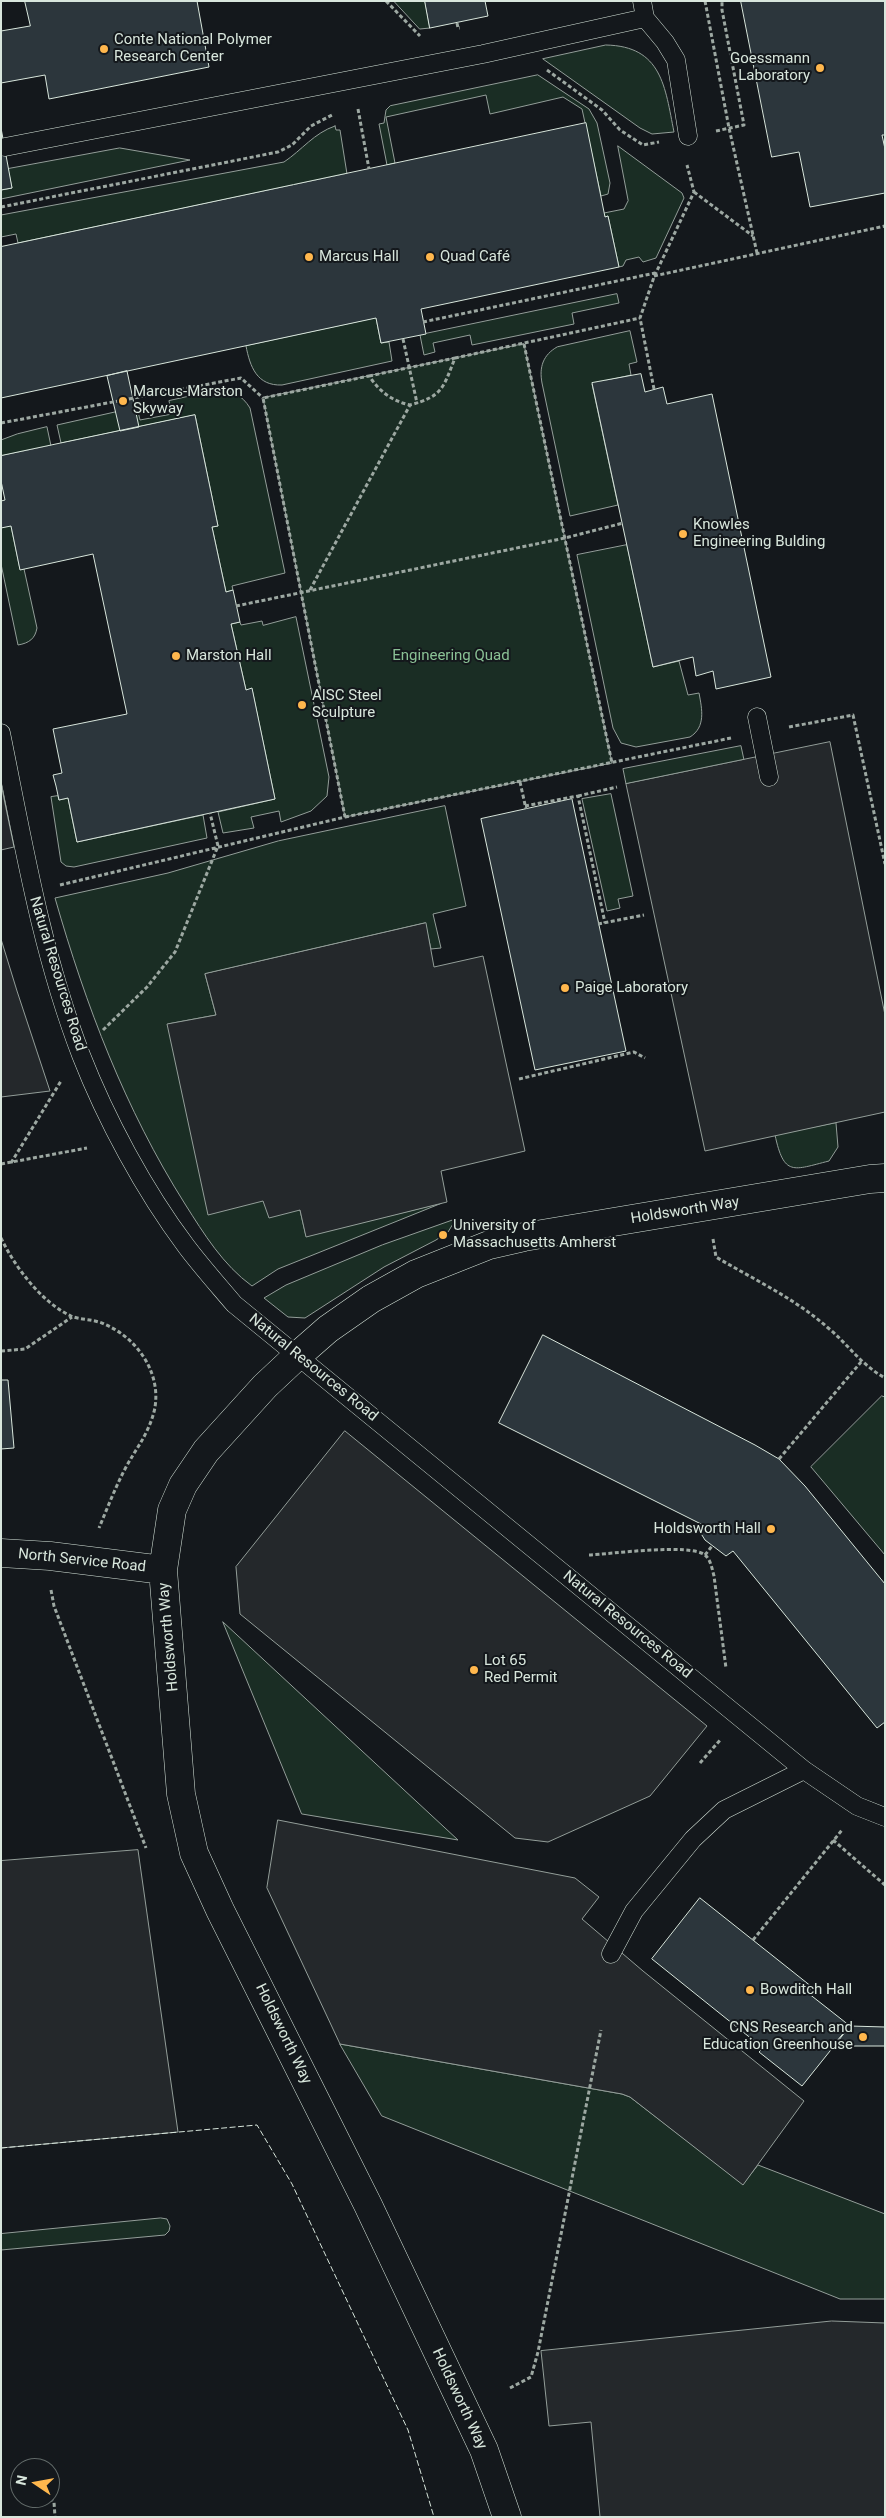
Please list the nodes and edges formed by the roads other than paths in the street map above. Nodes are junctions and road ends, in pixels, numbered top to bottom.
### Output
1 (643, 10) edge
2 (688, 136) dead end
3 (4, 147) dead end
4 (758, 717) dead end
5 (1, 733) edge
6 (769, 777) dead end
7 (885, 1178) edge
8 (296, 1357) junction
9 (1, 1553) edge
10 (163, 1570) junction
11 (804, 1770) junction
12 (885, 1817) edge
13 (610, 1954) dead end
14 (507, 2517) edge

1 - 2 lane
1 - 3 lane
4 - 6 lane
5 - 8 lane, Natural Resources Road
7 - 8 street, Holdsworth Way
8 - 10 street, Holdsworth Way
8 - 11 lane, Natural Resources Road
9 - 10 street, North Service Road
10 - 14 street, Holdsworth Way
11 - 12 lane, Natural Resources Road
11 - 13 lane

